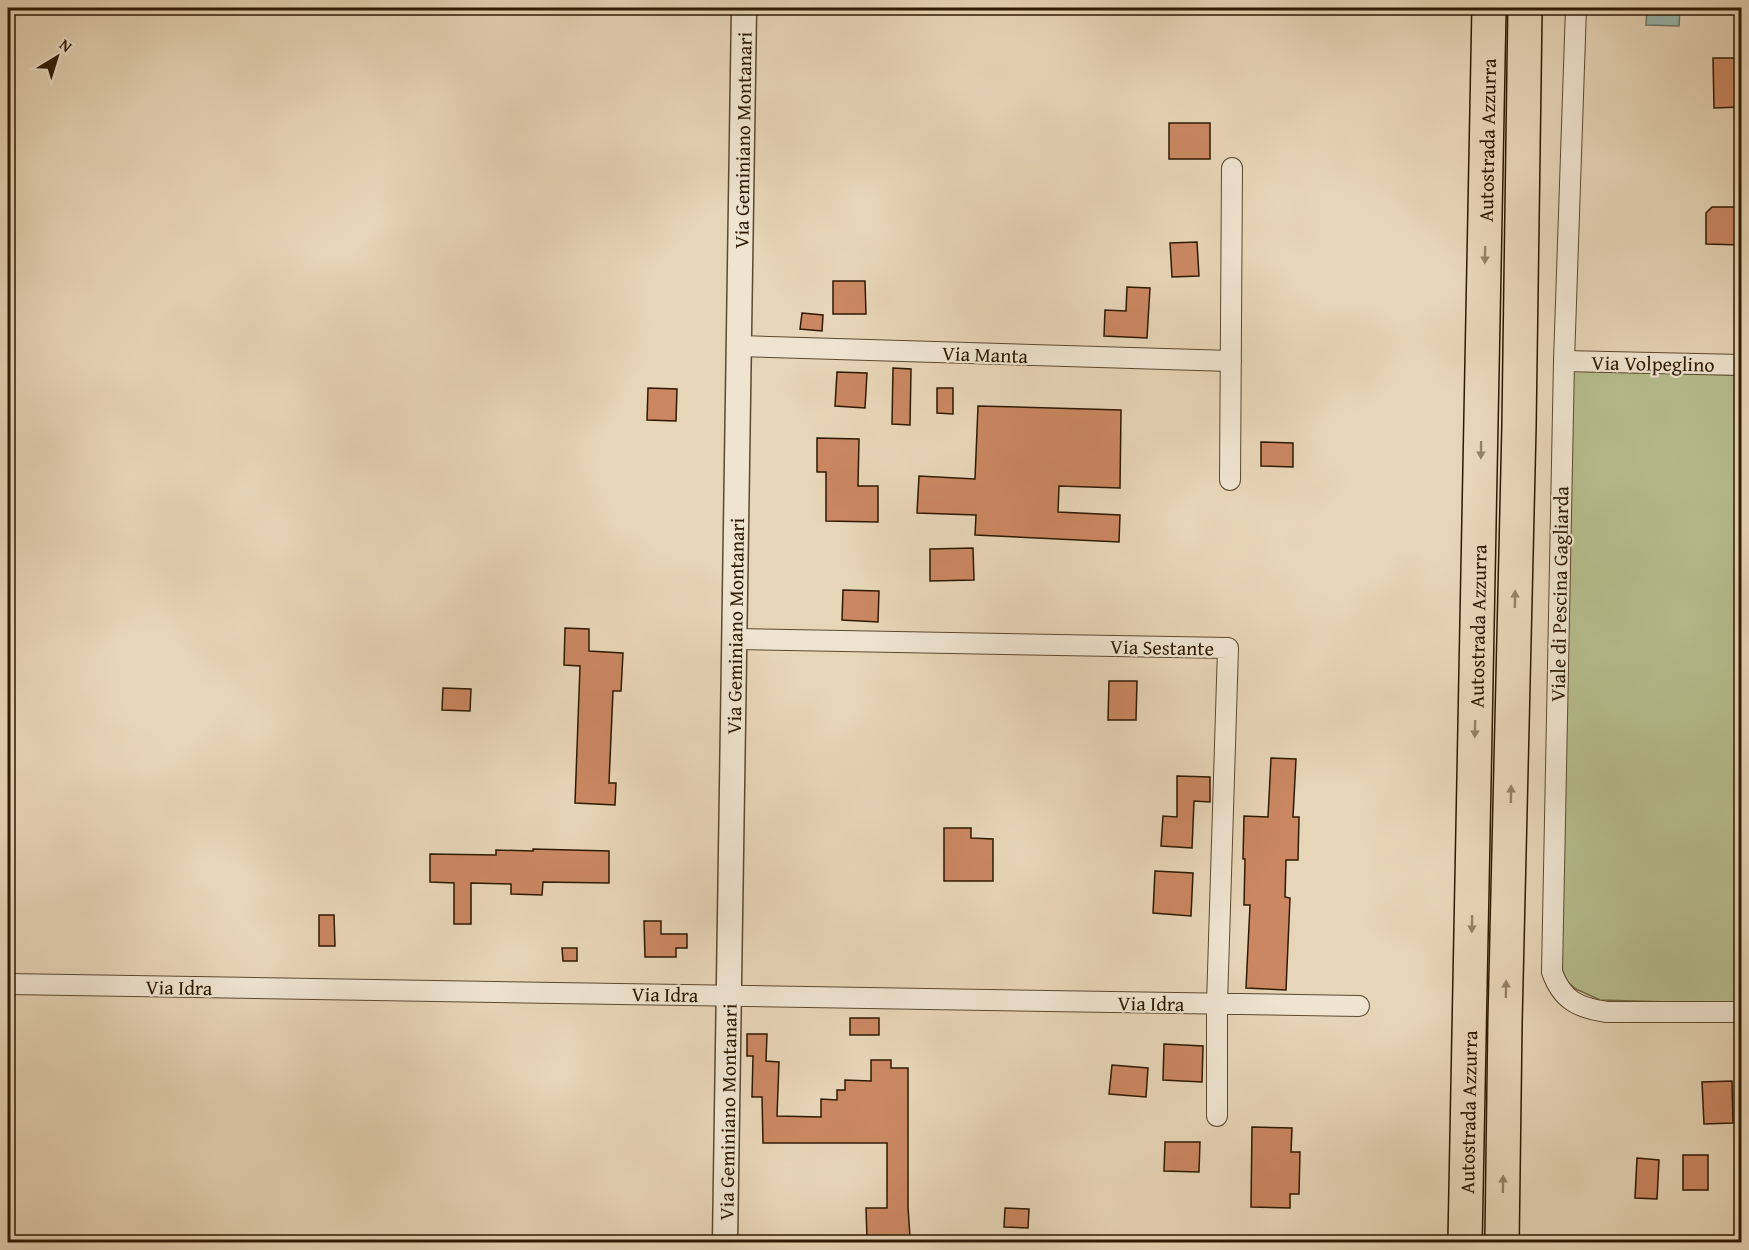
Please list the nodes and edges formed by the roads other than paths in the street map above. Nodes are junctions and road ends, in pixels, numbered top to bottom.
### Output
1 (744, 8) edge
2 (1489, 8) edge
3 (1525, 8) edge
4 (1576, 8) edge
5 (1232, 168) dead end
6 (739, 346) junction
7 (1231, 361) junction
8 (1564, 361) junction
9 (1742, 365) edge
10 (1230, 480) dead end
11 (735, 639) junction
12 (8, 984) edge
13 (729, 995) junction
14 (1218, 1004) junction
15 (1359, 1006) dead end
16 (1742, 1012) edge
17 (1217, 1116) dead end
18 (725, 1242) edge
19 (1465, 1242) edge
20 (1502, 1242) edge

1 - 6 street, Via Geminiano Montanari
2 -> 19 highway, Autostrada Azzurra
20 -> 3 highway, Autostrada Azzurra
4 - 8 street, Viale di Pescina Gagliarda
5 - 7 street
6 - 7 street, Via Manta
6 - 11 street, Via Geminiano Montanari
7 - 10 street
8 - 9 street, Via Volpeglino
8 - 16 street, Viale di Pescina Gagliarda
11 - 13 street, Via Geminiano Montanari
11 - 14 street, Via Sestante
12 - 13 street, Via Idra
13 - 14 street, Via Idra
13 - 18 street, Via Geminiano Montanari
14 - 15 street, Via Idra
14 - 17 street, Via Sestante

